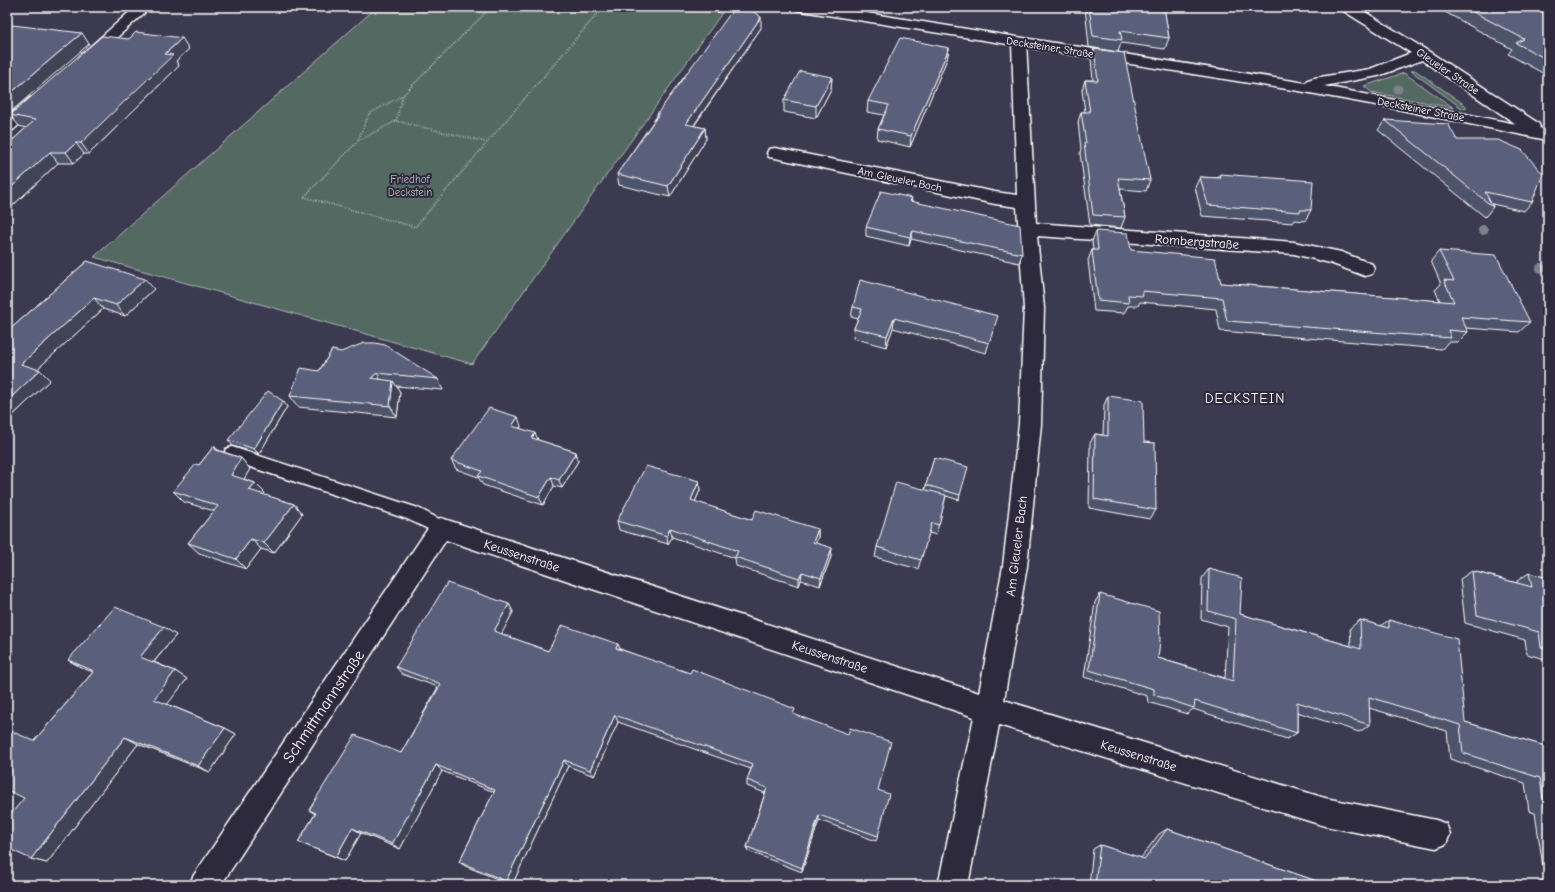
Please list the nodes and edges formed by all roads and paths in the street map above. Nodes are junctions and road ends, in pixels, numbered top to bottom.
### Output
1 (144, 7) edge
2 (491, 7) edge
3 (603, 7) edge
4 (802, 7) edge
5 (1347, 7) edge
6 (1019, 42) junction
7 (1423, 54) junction
8 (78, 64) edge
9 (1299, 86) junction
10 (49, 90) edge
11 (404, 95) junction
12 (396, 121) junction
13 (7, 126) edge
14 (1545, 136) edge
15 (358, 141) junction
16 (486, 142) junction
17 (775, 153) dead end
18 (1025, 202) junction
19 (1027, 229) junction
20 (1365, 269) dead end
21 (232, 454) edge
22 (441, 528) junction
23 (989, 709) junction
24 (1436, 834) dead end
25 (204, 885) edge
26 (953, 885) edge

1 - 8 street
2 - 11 path
3 - 16 path
4 - 6 street, Decksteiner Straße
5 - 7 street, Gleueler Straße
6 - 9 street, Decksteiner Straße
6 - 18 street, Am Gleueler Bach
7 - 9 street, Decksteiner Straße
7 - 14 street, Gleueler Straße
9 - 14 street, Decksteiner Straße
10 - 13 street
11 - 12 path
11 - 15 path
12 - 15 path
12 - 16 path
15 - 16 path
17 - 18 street, Am Gleueler Bach
18 - 19 street, Am Gleueler Bach
19 - 20 street, Rombergstraße
19 - 23 street, Am Gleueler Bach
21 - 22 lane, Keussenstraße
22 - 23 street, Keussenstraße
22 - 25 street, Schmittmannstraße
23 - 24 street, Keussenstraße
23 - 26 street, Am Gleueler Bach

